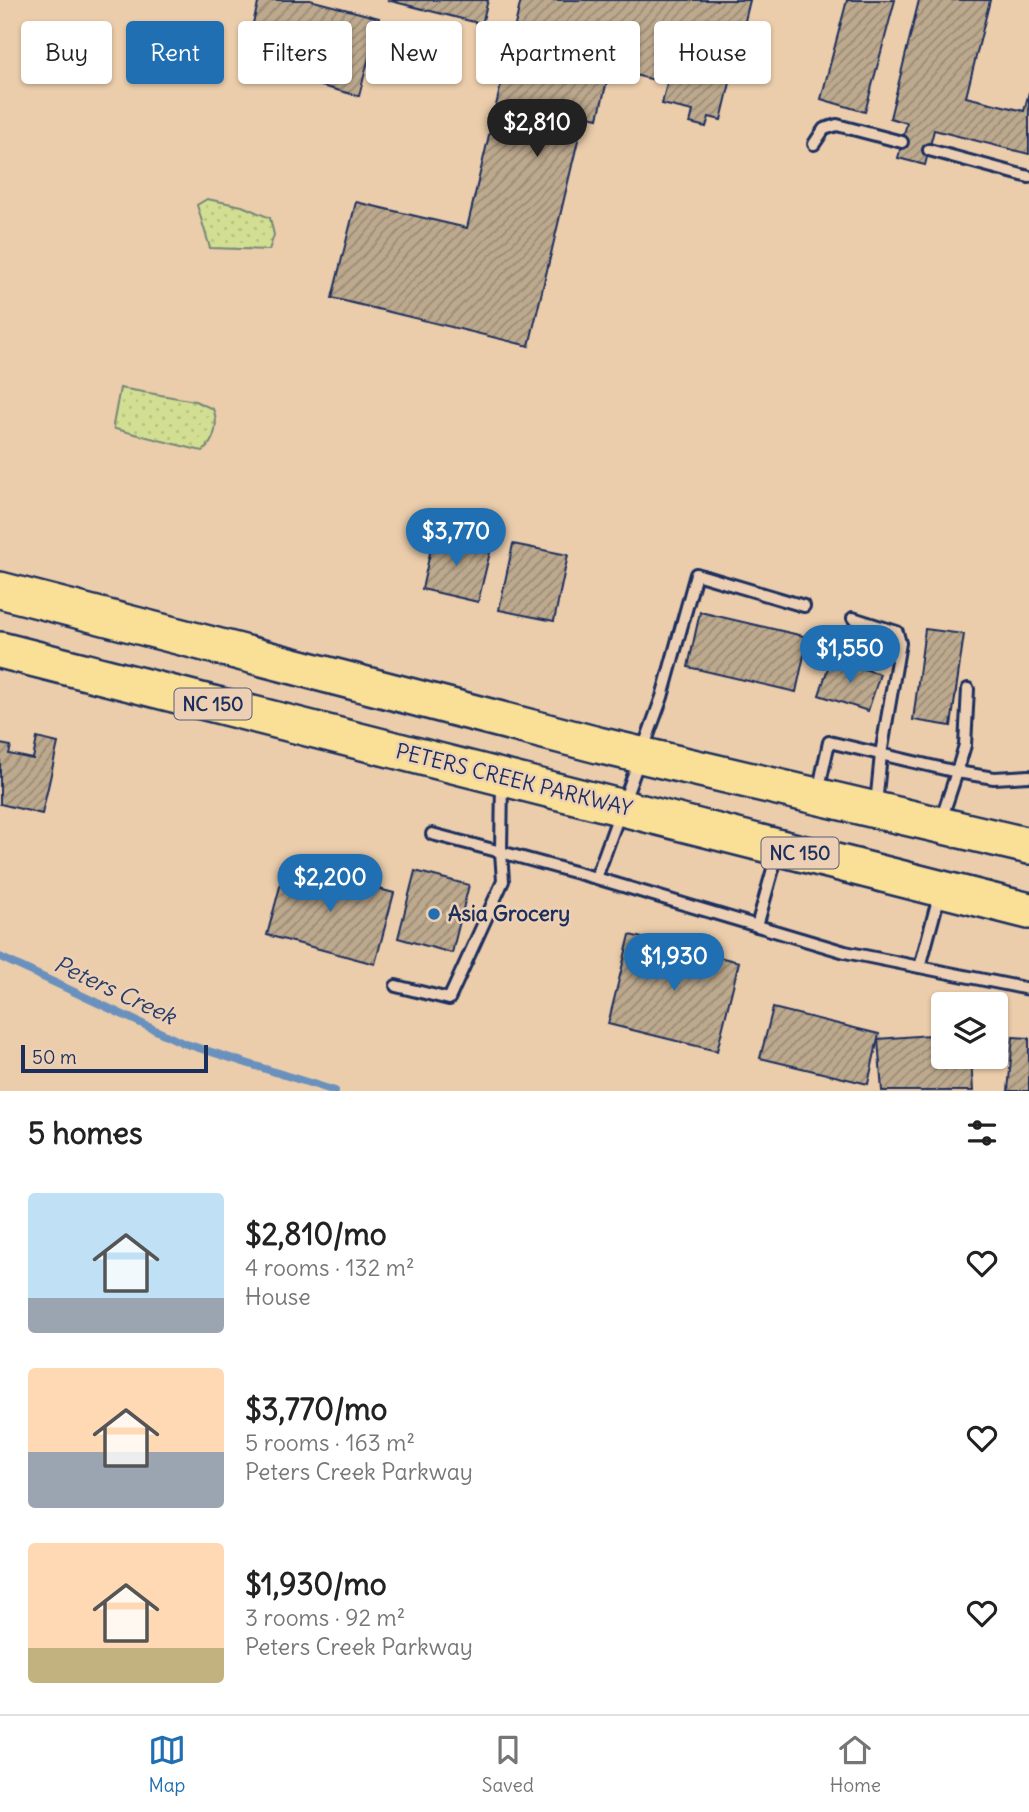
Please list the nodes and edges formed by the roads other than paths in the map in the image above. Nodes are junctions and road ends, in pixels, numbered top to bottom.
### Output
1 (902, 142) dead end
2 (814, 144) dead end
3 (929, 150) dead end
4 (1029, 177) edge
5 (2, 594) edge
6 (804, 606) dead end
7 (853, 618) dead end
8 (0, 650) edge
9 (968, 689) dead end
10 (581, 741) junction
11 (881, 754) junction
12 (642, 755) junction
13 (957, 772) junction
14 (1029, 776) edge
15 (502, 777) junction
16 (571, 795) junction
17 (817, 797) junction
18 (623, 808) junction
19 (875, 811) junction
20 (938, 826) junction
21 (432, 834) dead end
22 (1029, 846) edge
23 (779, 848) junction
24 (501, 852) junction
25 (596, 878) junction
26 (941, 889) junction
27 (1029, 911) edge
28 (757, 926) junction
29 (920, 967) junction
30 (396, 986) dead end
31 (1029, 989) edge

1 - 2 lane
3 - 4 lane
5 - 10 main road
6 - 12 lane
7 - 11 lane
8 - 15 main road, PETERS CREEK PARKWAY / NC 150
9 - 13 lane
10 - 12 main road
10 - 16 main road
11 - 13 lane
11 - 17 lane
11 - 19 lane
12 - 17 main road
12 - 18 lane
13 - 14 lane
13 - 20 lane
15 - 16 main road, PETERS CREEK PARKWAY / NC 150
15 - 24 lane
16 - 18 main road, PETERS CREEK PARKWAY / NC 150
17 - 19 main road
18 - 23 main road, PETERS CREEK PARKWAY / NC 150
18 - 25 lane
19 - 20 main road
20 - 22 main road
21 - 24 lane
23 - 26 main road, PETERS CREEK PARKWAY / NC 150
23 - 28 lane
24 - 25 lane
24 - 30 lane
25 - 28 lane
26 - 27 main road, PETERS CREEK PARKWAY / NC 150
26 - 29 lane
28 - 29 lane
29 - 31 lane

